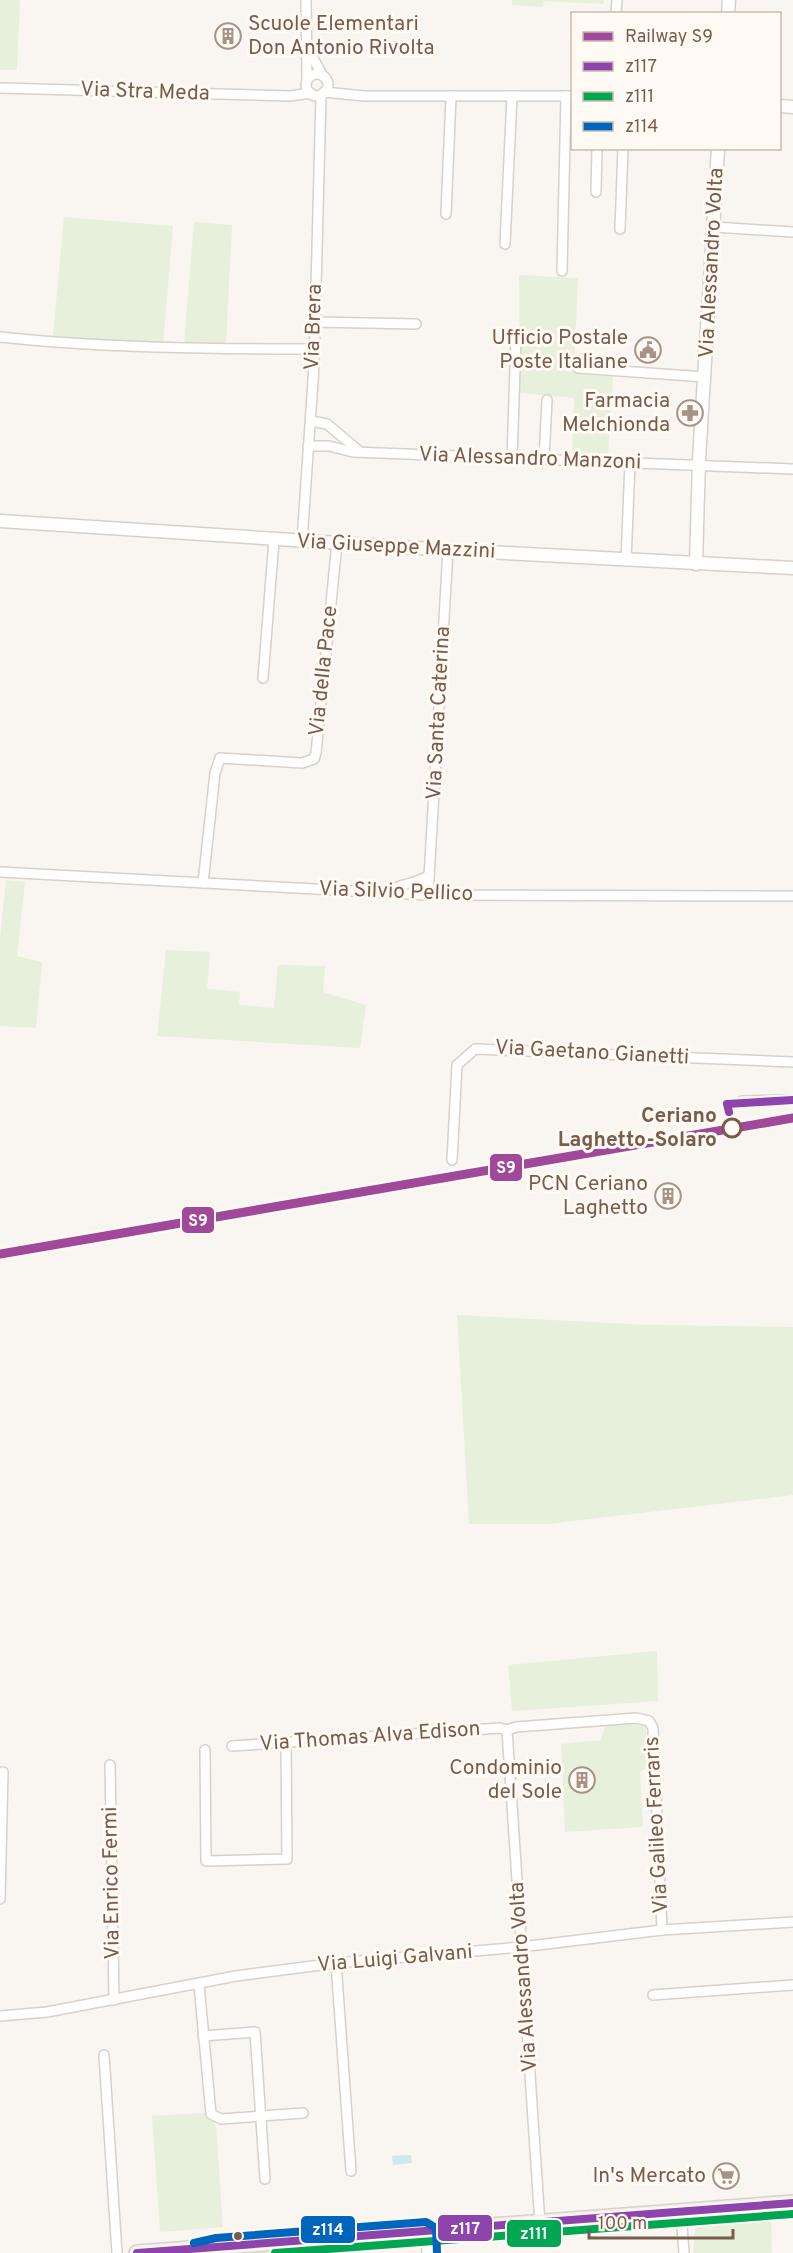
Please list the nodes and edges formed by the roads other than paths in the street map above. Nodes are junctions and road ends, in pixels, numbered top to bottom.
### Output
1 (306, 0) edge
2 (309, 49) junction
3 (325, 78) junction
4 (0, 88) edge
5 (314, 90) junction
6 (346, 94) junction
7 (451, 96) junction
8 (512, 96) junction
9 (569, 96) edge
10 (597, 150) edge
11 (623, 150) edge
12 (718, 150) edge
13 (596, 192) dead end
14 (446, 214) dead end
15 (714, 227) junction
16 (620, 230) dead end
17 (793, 232) edge
18 (506, 244) dead end
19 (562, 271) dead end
20 (315, 322) junction
21 (417, 324) dead end
22 (0, 337) edge
23 (516, 339) dead end
24 (314, 349) junction
25 (578, 368) dead end
26 (705, 377) junction
27 (547, 400) dead end
28 (311, 421) junction
29 (308, 446) junction
30 (361, 452) junction
31 (512, 458) junction
32 (544, 459) junction
33 (630, 462) junction
34 (698, 467) junction
35 (793, 470) edge
36 (0, 521) edge
37 (274, 540) junction
38 (302, 541) junction
39 (337, 543) junction
40 (448, 550) junction
41 (626, 561) junction
42 (696, 564) junction
43 (793, 568) edge
44 (263, 678) dead end
45 (0, 872) edge
46 (429, 875) junction
47 (203, 883) junction
48 (388, 892) junction
49 (428, 895) junction
50 (793, 896) edge
51 (793, 1062) edge
52 (793, 1100) edge
53 (741, 1101) dead end
54 (452, 1160) dead end
55 (507, 1730) junction
56 (286, 1742) junction
57 (232, 1746) dead end
58 (205, 1750) dead end
59 (110, 1765) dead end
60 (3, 1772) dead end
61 (0, 1899) edge
62 (793, 1922) edge
63 (662, 1930) junction
64 (521, 1947) junction
65 (336, 1964) junction
66 (200, 1985) junction
67 (793, 1985) edge
68 (653, 1995) dead end
69 (114, 2000) junction
70 (0, 2016) edge
71 (203, 2036) junction
72 (104, 2055) dead end
73 (303, 2114) dead end
74 (261, 2115) junction
75 (351, 2171) dead end
76 (265, 2179) dead end
77 (793, 2204) edge
78 (681, 2212) junction
79 (540, 2224) junction
80 (426, 2232) junction
81 (217, 2248) junction
82 (117, 2253) edge
83 (137, 2253) edge
84 (196, 2253) edge
85 (427, 2253) edge
86 (684, 2253) edge

1 - 2 street
2 - 3 street
2 - 5 street
3 - 5 street
3 - 5 street
3 - 6 street
4 - 5 street, Via Stra Meda
5 - 6 street, Via Stra Meda
5 - 20 street, Via Brera
6 - 7 street, Via Stra Meda
7 - 8 street, Via Stra Meda
7 - 14 street
8 - 9 street, Via Stra Meda
8 - 18 street
9 - 19 street
10 - 13 street
11 - 16 street
12 - 15 street, Via Alessandro Volta
15 - 17 street
15 - 26 street, Via Alessandro Volta
20 - 21 street
20 - 24 street, Via Brera
22 - 24 street
23 - 31 street
24 - 28 street, Via Brera
25 - 26 street, Via Alessandro Volta
26 - 34 street, Via Alessandro Volta
27 - 32 street
28 - 29 street, Via Brera
28 - 30 street
29 - 30 street, Via Alessandro Manzoni
29 - 38 street, Via Brera
30 - 31 street, Via Alessandro Manzoni
31 - 32 street, Via Alessandro Manzoni
32 - 33 street, Via Alessandro Manzoni
33 - 34 street, Via Alessandro Manzoni
33 - 41 street
34 - 35 street, Via Alessandro Manzoni
34 - 42 street, Via Alessandro Volta
36 - 37 street, Via Giuseppe Mazzini
37 - 38 street, Via Giuseppe Mazzini
37 - 44 street
38 - 39 street, Via Giuseppe Mazzini
39 - 40 street, Via Giuseppe Mazzini
39 - 47 street, Via della Pace
40 - 41 street, Via Giuseppe Mazzini
40 - 46 street, Via Santa Caterina
41 - 42 street, Via Giuseppe Mazzini
42 - 43 street, Via Giuseppe Mazzini
45 - 47 street, Via Silvio Pellico
46 - 48 street
46 - 49 street, Via Santa Caterina
47 - 48 street, Via Silvio Pellico
48 - 49 street, Via Silvio Pellico
49 - 50 street, Via Silvio Pellico
51 - 54 street, Via Gaetano Gianetti
52 - 53 street
55 - 56 street, Via Thomas Alva Edison
55 - 63 street, Via Galileo Ferraris
55 - 64 street, Via Alessandro Volta
56 - 57 street, Via Thomas Alva Edison
56 - 58 street
59 - 69 street, Via Enrico Fermi
60 - 61 street
62 - 63 street, Via Luigi Galvani
63 - 64 street, Via Luigi Galvani
64 - 65 street, Via Luigi Galvani
64 - 79 street, Via Alessandro Volta
65 - 66 street, Via Luigi Galvani
65 - 75 street
66 - 69 street, Via Luigi Galvani
66 - 71 street
67 - 68 street
69 - 70 street, Via Luigi Galvani
71 - 74 street
71 - 74 street
72 - 82 street
73 - 74 street
74 - 76 street
77 - 78 main road
78 - 79 main road
78 - 86 street
79 - 80 main road
80 - 81 main road
80 - 85 street
81 - 83 main road
81 - 84 main road

